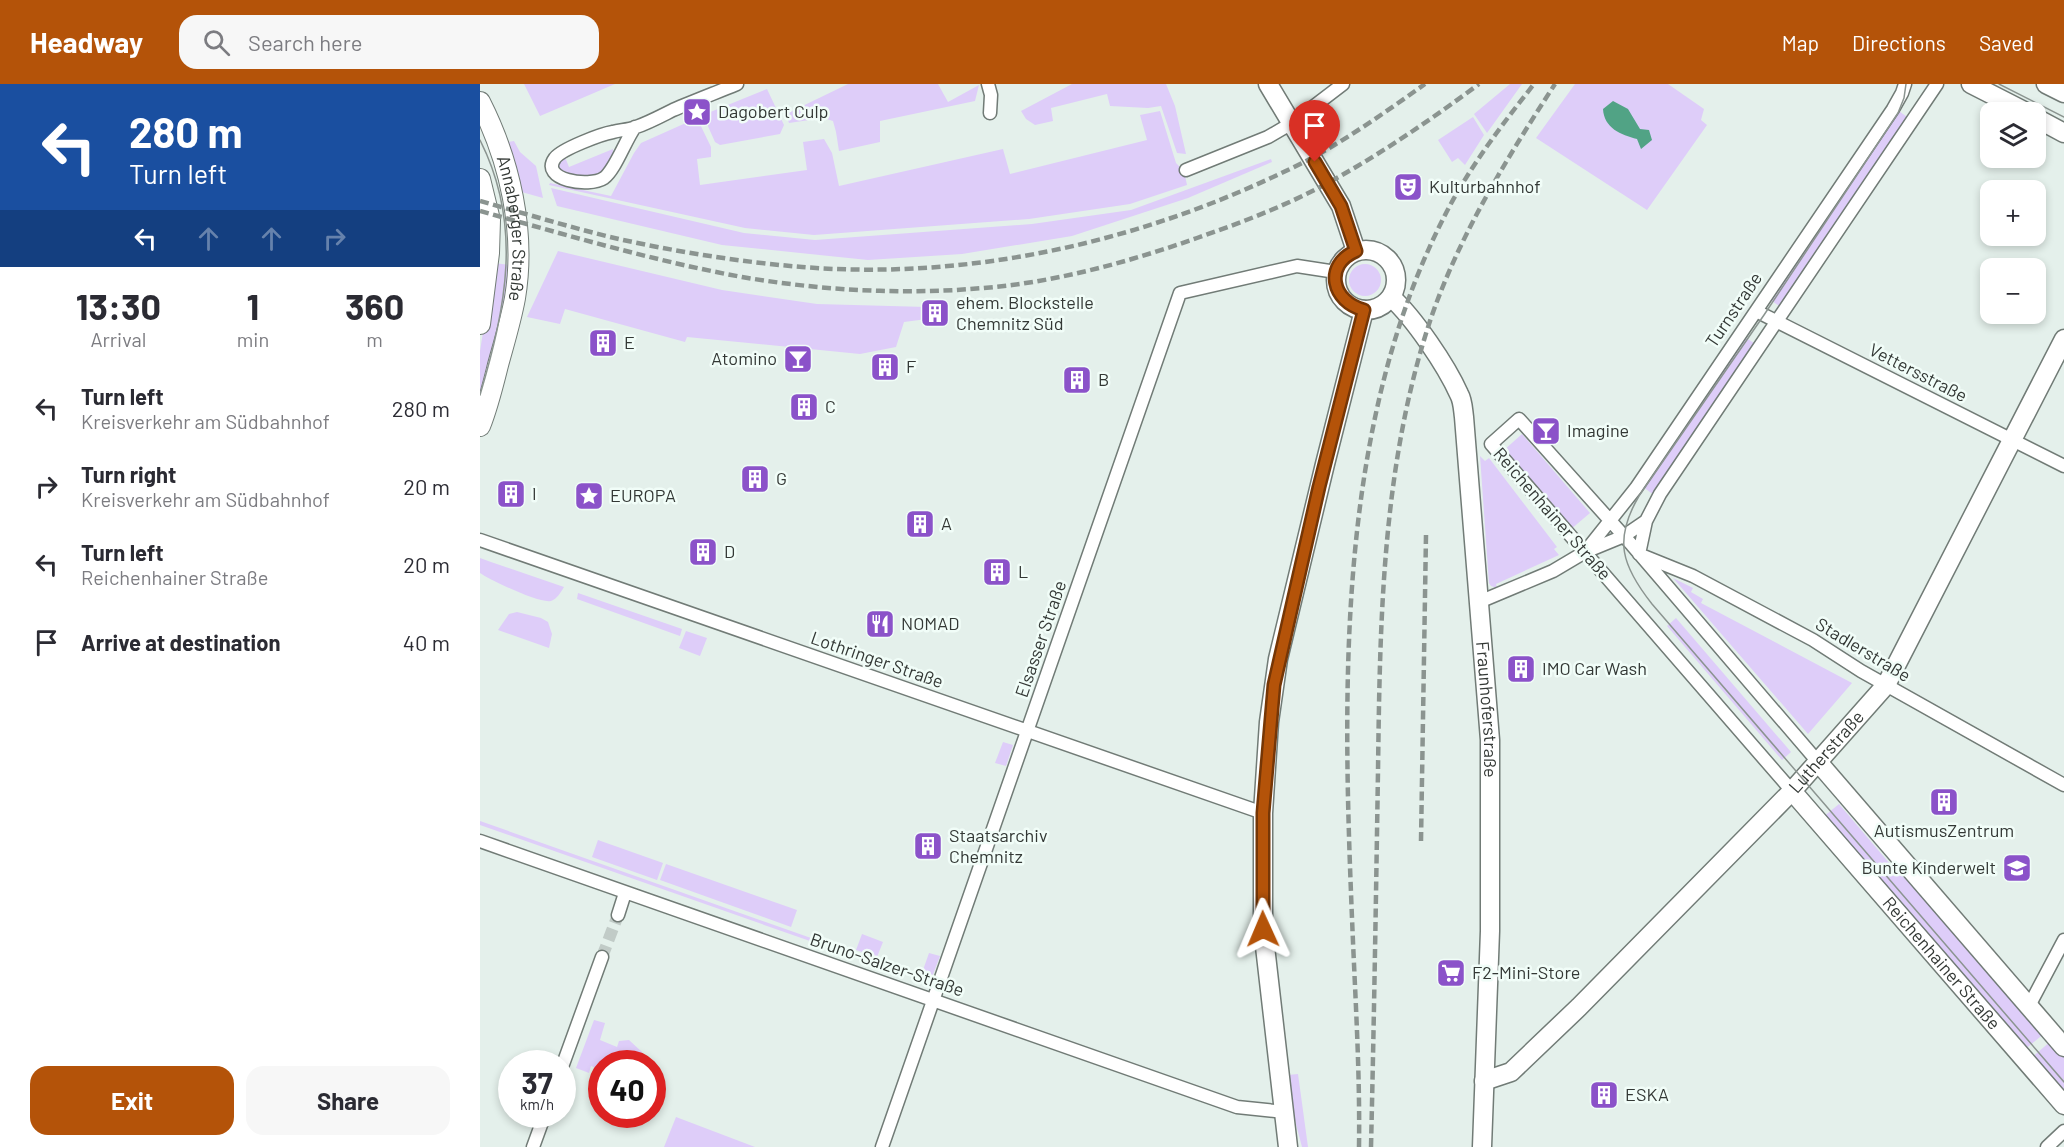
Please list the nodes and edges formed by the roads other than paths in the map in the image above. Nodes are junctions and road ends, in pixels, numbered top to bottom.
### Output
1 (737, 84) edge
2 (988, 84) edge
3 (1268, 84) edge
4 (1343, 84) edge
5 (1905, 84) edge
6 (1937, 84) edge
7 (1971, 84) edge
8 (2046, 84) edge
9 (2064, 93) edge
10 (480, 102) edge
11 (2006, 102) edge
12 (990, 113) dead end
13 (1292, 123) junction
14 (2046, 124) edge
15 (635, 128) junction
16 (2064, 134) edge
17 (1186, 170) dead end
18 (480, 179) edge
19 (1356, 251) junction
20 (1336, 272) junction
21 (1391, 297) junction
22 (1364, 310) junction
23 (1756, 311) junction
24 (1777, 322) junction
25 (480, 324) edge
26 (2064, 339) edge
27 (480, 426) edge
28 (2011, 440) junction
29 (2064, 466) edge
30 (1646, 521) junction
31 (1611, 522) junction
32 (1624, 536) junction
33 (480, 540) edge
34 (1586, 552) junction
35 (1639, 554) junction
36 (1479, 602) junction
37 (1886, 685) junction
38 (1028, 731) junction
39 (1818, 762) junction
40 (2064, 785) edge
41 (1792, 790) junction
42 (1263, 813) junction
43 (480, 841) edge
44 (625, 893) junction
45 (618, 915) tunnel mouth
46 (2064, 940) edge
47 (602, 957) tunnel mouth
48 (933, 1001) junction
49 (2029, 1006) junction
50 (2064, 1047) edge
51 (568, 1050) edge
52 (1484, 1081) junction
53 (2064, 1105) edge
54 (1285, 1112) junction
55 (540, 1128) edge
56 (2064, 1131) edge
57 (533, 1147) edge
58 (882, 1147) edge
59 (1288, 1147) edge
60 (1482, 1147) edge
61 (2047, 1147) edge

1 - 15 street
2 - 12 street
3 - 13 street
4 - 13 street
5 - 23 street, Turnstraße
6 - 24 street, Turnstraße
7 - 11 street
8 - 9 street
10 - 27 main road, Annaberger Straße
13 - 17 street
13 - 19 street
14 - 16 street
15 - 15 street
18 - 25 main road, Annaberger Straße
19 - 20 street
19 - 21 street
20 - 22 street
20 - 38 street, Elsasser Straße
21 - 22 street
21 - 36 street, Fraunhoferstraße
22 - 42 street
23 - 24 street, Vettersstraße
23 - 31 street, Turnstraße
24 - 28 street, Vettersstraße
24 - 30 street, Turnstraße
26 - 28 street, Lutherstraße
28 - 29 street, Vettersstraße
28 - 37 street, Lutherstraße
30 - 32 street, Turnstraße
30 - 35 street, Turnstraße
31 - 32 street, Reichenhainer Straße
31 - 34 street, Turnstraße
31 - 34 street, Reichenhainer Straße
32 - 34 street, Turnstraße
32 - 35 street, Reichenhainer Straße
33 - 38 street, Lothringer Straße
34 - 36 street, Turnstraße
34 - 41 street, Reichenhainer Straße
35 - 37 street, Stadlerstraße
35 - 39 street, Reichenhainer Straße
36 - 52 street, Fraunhoferstraße
37 - 39 street, Lutherstraße
37 - 40 street, Stadlerstraße
38 - 42 street, Lothringer Straße
38 - 48 street, Elsasser Straße
39 - 41 street, Lutherstraße
39 - 49 street, Reichenhainer Straße
41 - 52 street, Lutherstraße
41 - 53 street, Reichenhainer Straße
42 - 54 street
43 - 44 street, Bruno-Salzer-Straße
44 - 45 street
44 - 48 street, Bruno-Salzer-Straße
46 - 49 street
47 - 51 street
48 - 54 street, Bruno-Salzer-Straße
48 - 58 street, Elsasser Straße
49 - 50 street, Reichenhainer Straße
52 - 60 street, Fraunhoferstraße
54 - 59 street
55 - 57 street
56 - 61 street

